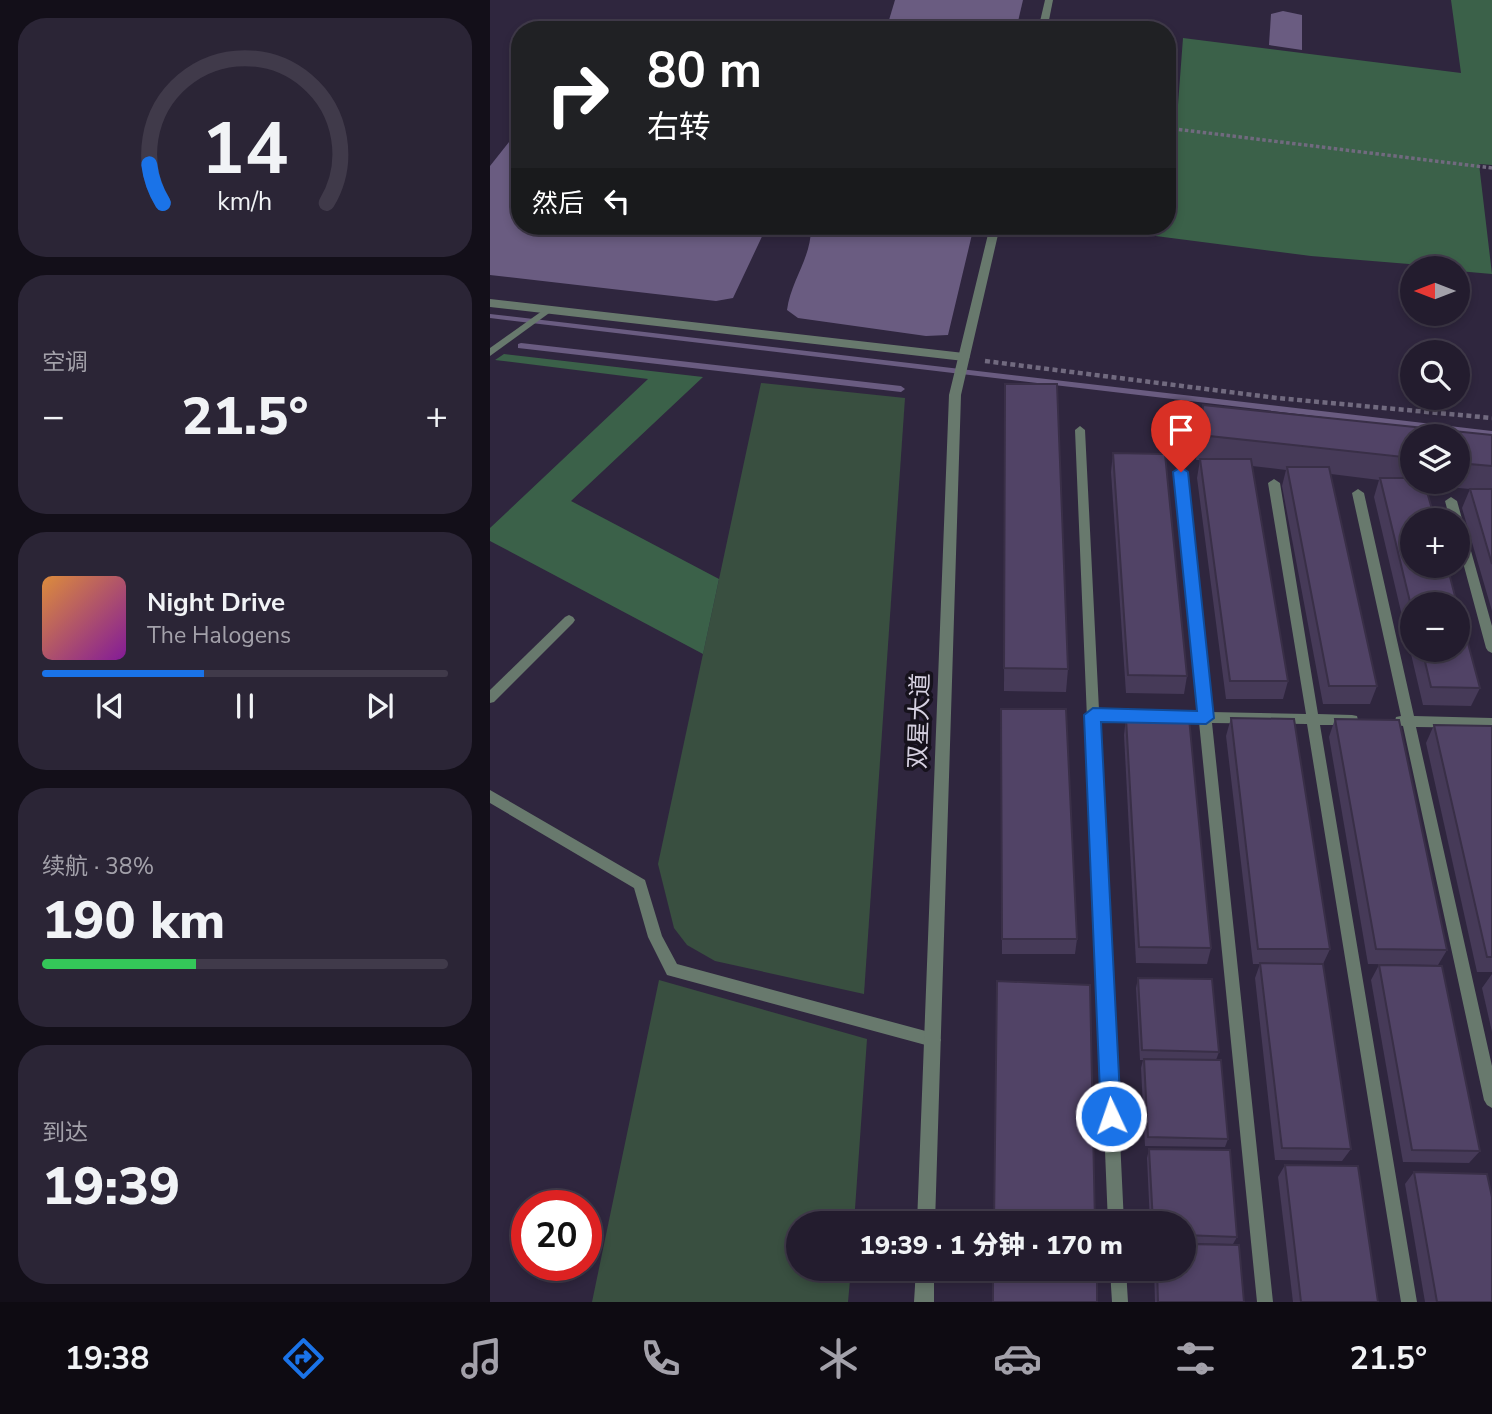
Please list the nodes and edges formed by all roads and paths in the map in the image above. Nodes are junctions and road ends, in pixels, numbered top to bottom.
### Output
1 (1049, 0) edge
2 (1044, 21) edge
3 (1176, 129) edge
4 (1492, 168) edge
5 (994, 235) edge
6 (490, 303) edge
7 (549, 310) junction
8 (490, 353) edge
9 (964, 359) junction
10 (1492, 418) edge
11 (1080, 430) dead end
12 (1181, 472) dead end
13 (1274, 483) dead end
14 (1358, 493) dead end
15 (1451, 501) dead end
16 (1453, 508) edge
17 (1470, 569) edge
18 (569, 620) dead end
19 (1492, 648) edge
20 (490, 698) edge
21 (1093, 715) junction
22 (1206, 718) junction
23 (1313, 719) junction
24 (1408, 721) junction
25 (1492, 723) edge
26 (490, 796) edge
27 (933, 1040) junction
28 (1492, 1100) edge
29 (926, 1211) edge
30 (1115, 1211) edge
31 (924, 1281) edge
32 (1119, 1281) edge
33 (923, 1302) edge
34 (1120, 1302) edge
35 (1265, 1302) edge
36 (1409, 1302) edge

1 - 2 street
3 - 4 path
5 - 9 street, 双星大道
6 - 7 street
7 - 8 lane
7 - 9 street
9 - 10 path
9 - 27 street, 双星大道
11 - 21 lane
12 - 22 lane
13 - 23 lane
14 - 24 lane
15 - 16 lane
17 - 19 lane
18 - 20 lane
21 - 22 lane
21 - 30 lane
22 - 23 lane
22 - 35 lane
23 - 24 lane
23 - 36 lane
24 - 25 lane
24 - 28 lane
26 - 27 lane
27 - 29 street, 双星大道
31 - 33 street
32 - 34 lane

